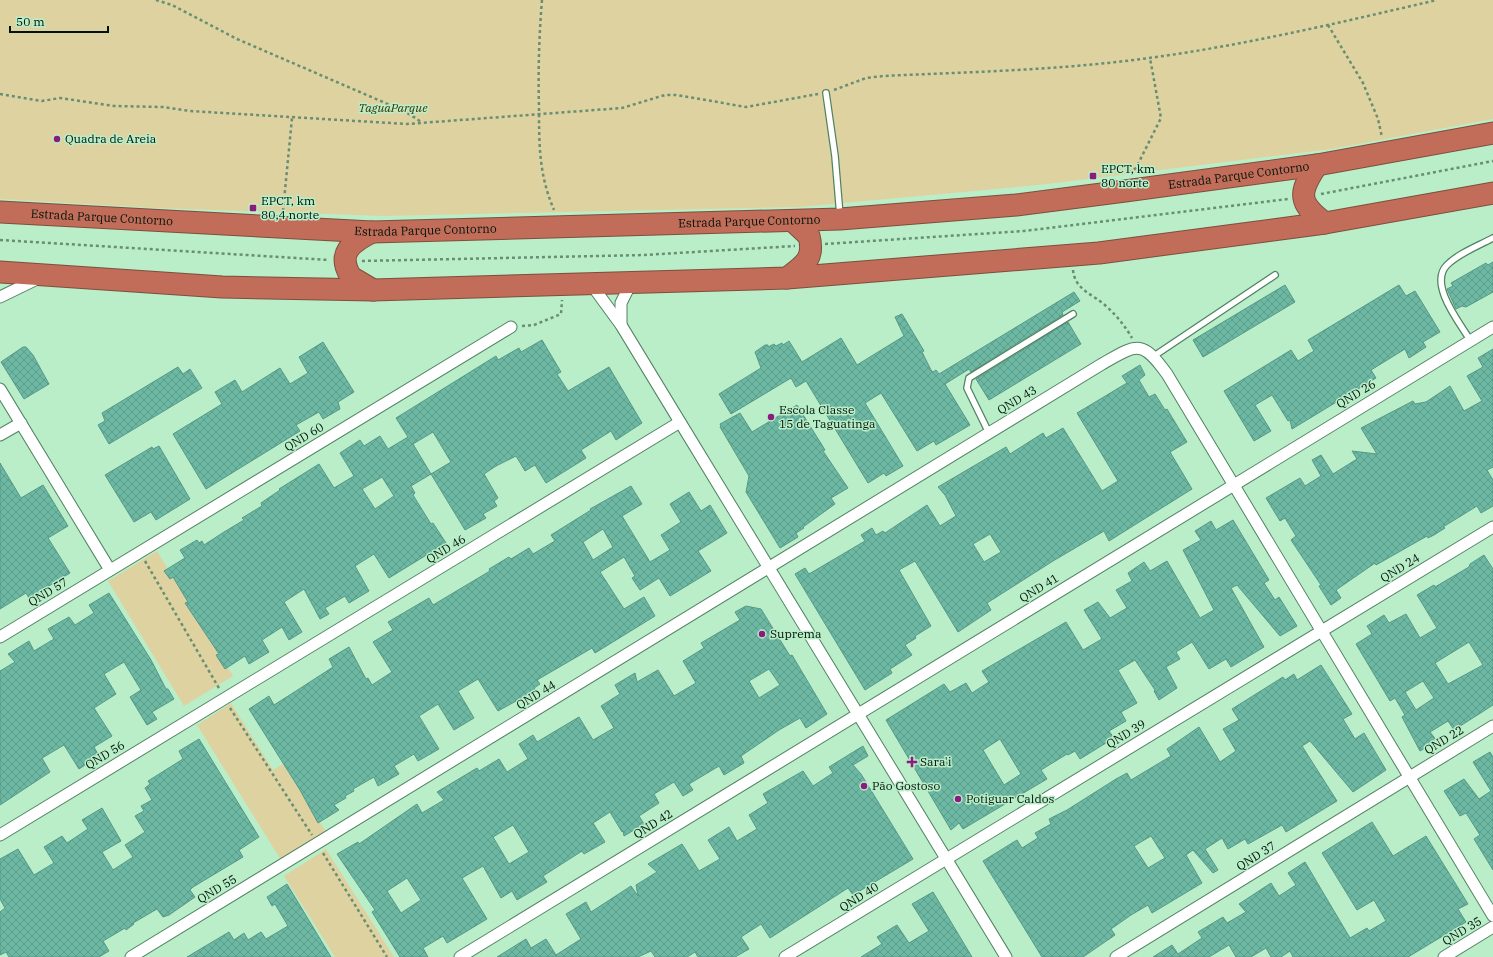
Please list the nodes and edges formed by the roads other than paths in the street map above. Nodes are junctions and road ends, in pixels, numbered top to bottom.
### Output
1 (826, 93) road end
2 (1493, 133) edge
3 (1316, 165) junction
4 (1493, 193) edge
5 (0, 212) edge
6 (840, 219) junction
7 (793, 221) junction
8 (1325, 223) junction
9 (372, 232) junction
10 (1493, 238) edge
11 (0, 272) edge
12 (47, 275) junction
13 (1275, 275) dead end
14 (787, 278) junction
15 (631, 283) junction
16 (591, 284) junction
17 (373, 290) junction
18 (0, 297) edge
19 (1073, 314) dead end
20 (621, 325) junction
21 (511, 327) road end
22 (1493, 327) edge
23 (1470, 340) junction
24 (1154, 356) junction
25 (0, 389) edge
26 (680, 422) junction
27 (21, 423) junction
28 (988, 433) junction
29 (0, 435) edge
30 (1233, 484) junction
31 (1493, 527) edge
32 (768, 568) junction
33 (110, 570) junction
34 (1321, 632) junction
35 (0, 637) edge
36 (224, 698) joint
37 (858, 713) junction
38 (1493, 726) edge
39 (1409, 777) junction
40 (0, 835) edge
41 (317, 844) joint
42 (946, 858) junction
43 (1493, 916) edge
44 (1493, 927) edge
45 (131, 957) edge
46 (460, 957) edge
47 (785, 957) edge
48 (1006, 957) edge
49 (1116, 957) edge
50 (1444, 957) edge

1 - 6 lane
2 - 3 highway, Estrada Parque Contorno
3 - 6 highway, Estrada Parque Contorno
3 - 8 highway
4 - 8 highway
5 - 9 highway, Estrada Parque Contorno
6 - 7 highway, Estrada Parque Contorno
7 - 9 highway, Estrada Parque Contorno
7 - 14 highway
8 - 14 highway
9 - 17 highway
10 - 23 lane
11 - 12 highway
12 - 17 highway
12 - 18 street
13 - 24 lane
14 - 15 highway
15 - 16 highway
15 - 20 street
16 - 17 highway
16 - 20 street
19 - 28 lane
20 - 26 street
21 - 33 street, QND 60
22 - 23 street, QND 26
23 - 30 street, QND 26
24 - 28 street, QND 43
24 - 30 street
25 - 27 street
26 - 32 street
26 - 36 street, QND 46
27 - 29 street
27 - 33 street
28 - 32 street, QND 43
30 - 34 street
30 - 37 street, QND 41
31 - 34 street, QND 24
32 - 37 street
32 - 41 street, QND 44
33 - 35 street, QND 57
34 - 39 street
34 - 42 street, QND 39
36 - 40 street, QND 56
37 - 42 street
37 - 46 street, QND 42
38 - 39 street, QND 22
39 - 43 street
39 - 49 street, QND 37
41 - 45 street, QND 55
42 - 47 street, QND 40
42 - 48 street
44 - 50 street, QND 35

